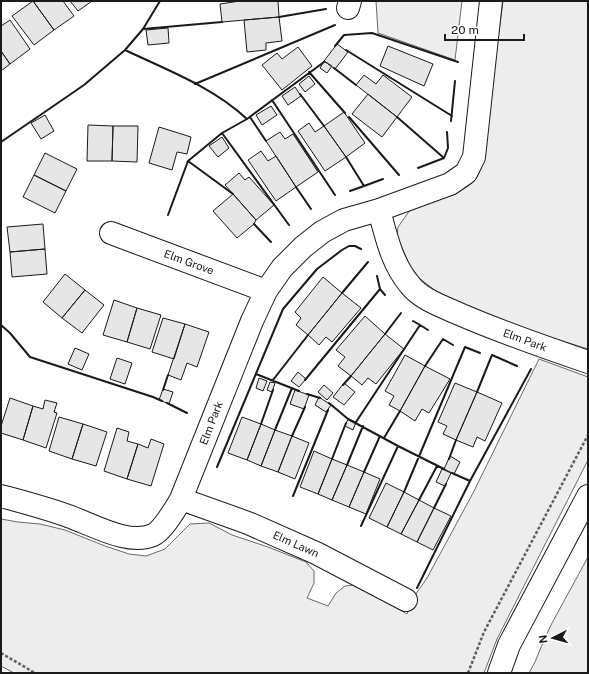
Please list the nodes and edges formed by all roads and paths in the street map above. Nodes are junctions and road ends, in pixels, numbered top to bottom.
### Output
1 (491, 1) edge
2 (379, 210) junction
3 (111, 233) dead end
4 (266, 291) junction
5 (588, 362) edge
6 (588, 435) edge
7 (1, 496) edge
8 (588, 496) edge
9 (181, 499) junction
10 (406, 600) dead end
11 (1, 654) edge
12 (36, 673) edge
13 (468, 673) edge
14 (499, 673) edge

1 - 2 street, Elm Park
2 - 4 street, Elm Park
2 - 5 street, Elm Park
3 - 4 street, Elm Grove
4 - 9 street, Elm Park
6 - 13 path
7 - 9 street, Elm Park
8 - 14 street
9 - 10 street, Elm Lawn
11 - 12 path

